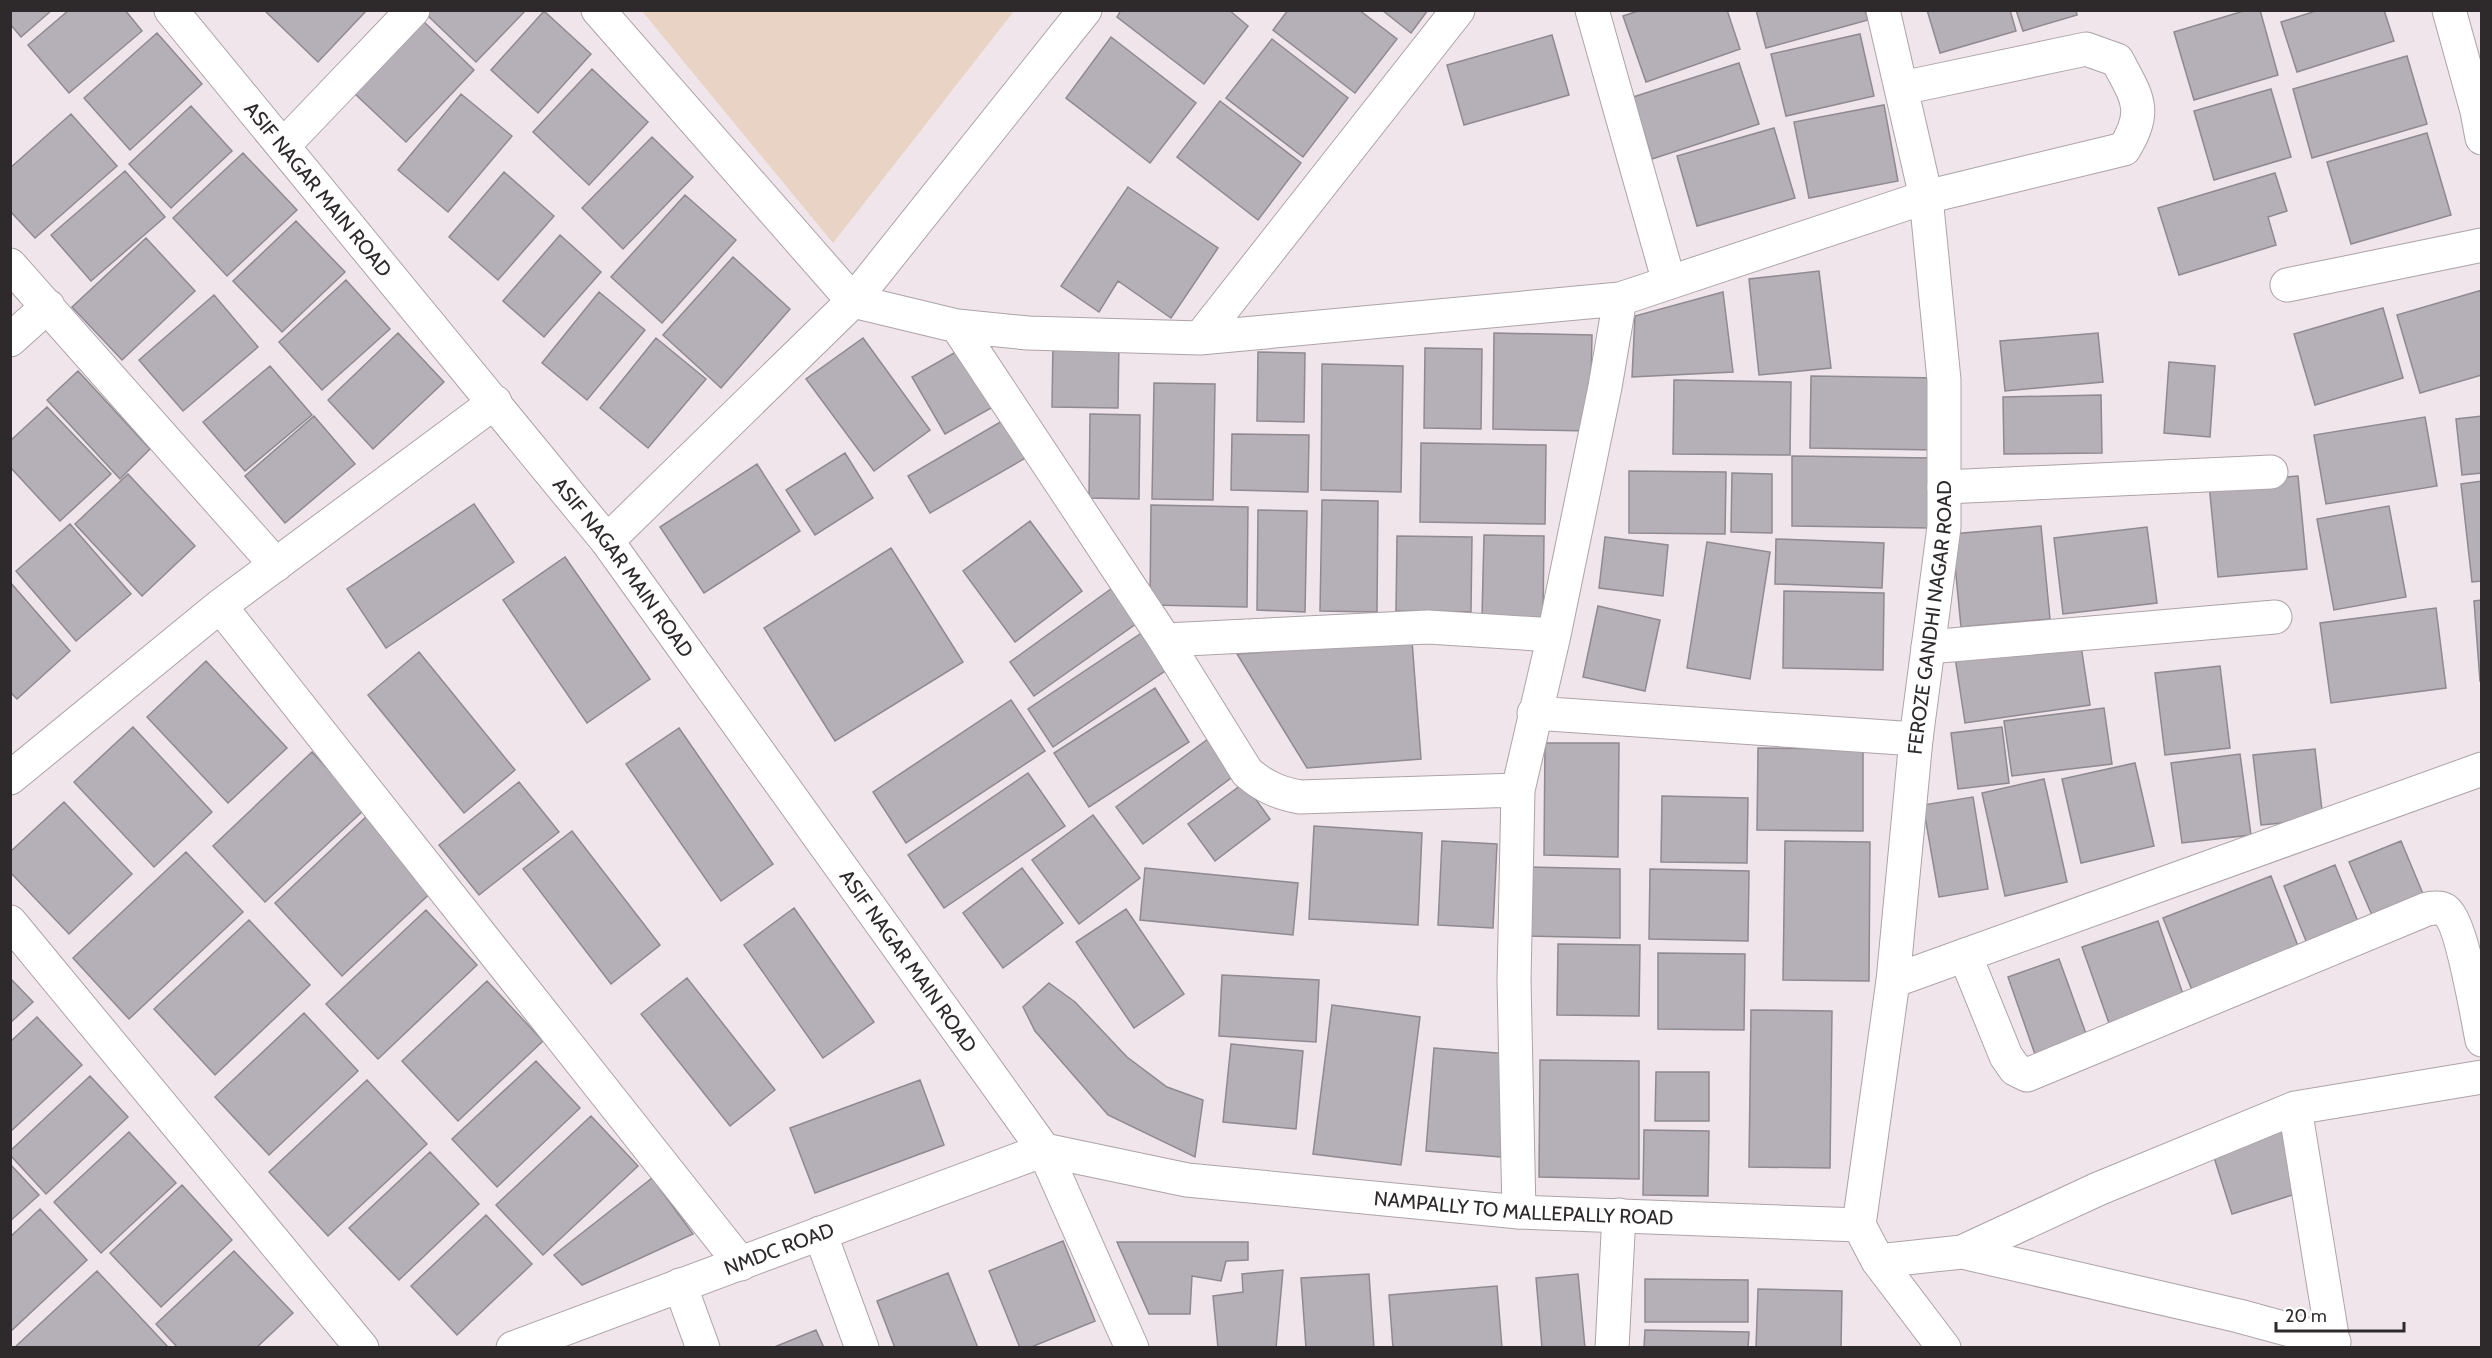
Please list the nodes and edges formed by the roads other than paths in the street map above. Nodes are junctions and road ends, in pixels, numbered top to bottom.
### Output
1 (171, 10) edge
2 (413, 10) edge
3 (598, 10) edge
4 (1085, 10) edge
5 (1458, 10) edge
6 (1592, 10) edge
7 (1883, 10) edge
8 (2449, 10) edge
9 (1902, 88) junction
10 (2481, 138) edge
11 (283, 146) junction
12 (1926, 197) junction
13 (2481, 245) edge
14 (10, 265) edge
15 (1669, 282) junction
16 (2287, 285) dead end
17 (1620, 299) junction
18 (853, 302) junction
19 (48, 306) junction
20 (957, 326) junction
21 (1200, 339) junction
22 (10, 340) edge
23 (495, 402) junction
24 (2271, 472) dead end
25 (1944, 487) junction
26 (607, 541) junction
27 (276, 565) junction
28 (220, 606) junction
29 (2276, 617) dead end
30 (1554, 634) junction
31 (1164, 640) junction
32 (1928, 647) junction
33 (1534, 713) junction
34 (1916, 739) junction
35 (2481, 769) edge
36 (10, 778) edge
37 (1518, 790) junction
38 (10, 922) edge
39 (1965, 955) junction
40 (1893, 981) junction
41 (2481, 1040) edge
42 (2481, 1077) edge
43 (2295, 1108) junction
44 (1044, 1150) junction
45 (1520, 1212) junction
46 (1619, 1215) junction
47 (1859, 1225) junction
48 (820, 1233) junction
49 (1962, 1252) junction
50 (1878, 1261) junction
51 (741, 1264) junction
52 (680, 1285) junction
53 (2334, 1345) edge
54 (362, 1347) edge
55 (513, 1347) edge
56 (703, 1347) edge
57 (862, 1347) edge
58 (1132, 1347) edge
59 (1612, 1347) edge
60 (1944, 1347) edge

1 - 11 street, ASIF NAGAR MAIN ROAD
2 - 11 street
3 - 18 street
4 - 18 street
5 - 21 street
6 - 15 street
7 - 9 street, FEROZE GANDHI NAGAR ROAD
8 - 10 street
9 - 12 street, FEROZE GANDHI NAGAR ROAD
9 - 12 street
11 - 23 street, ASIF NAGAR MAIN ROAD
12 - 15 street
12 - 25 street, FEROZE GANDHI NAGAR ROAD
13 - 16 street
14 - 19 street
15 - 17 street
17 - 21 street
17 - 30 street
18 - 20 street
18 - 26 street
19 - 22 street
19 - 27 street
20 - 21 street
20 - 31 street
23 - 26 street, ASIF NAGAR MAIN ROAD
23 - 27 street
24 - 25 street
25 - 32 street, FEROZE GANDHI NAGAR ROAD
26 - 44 street, ASIF NAGAR MAIN ROAD
27 - 28 street
28 - 36 street
28 - 51 street
29 - 32 street
30 - 31 street
30 - 33 street
31 - 37 street
32 - 34 street, FEROZE GANDHI NAGAR ROAD
33 - 34 street
33 - 37 street
34 - 40 street, FEROZE GANDHI NAGAR ROAD
35 - 39 street
37 - 45 street
38 - 54 street
39 - 40 street
39 - 41 street
40 - 47 street, FEROZE GANDHI NAGAR ROAD
42 - 43 street
43 - 49 street
43 - 53 street
44 - 45 street, NAMPALLY TO MALLEPALLY ROAD
44 - 48 street, NMDC ROAD
44 - 58 street, ASIF NAGAR MAIN ROAD
45 - 46 street, NAMPALLY TO MALLEPALLY ROAD
46 - 47 street, NAMPALLY TO MALLEPALLY ROAD
46 - 59 street
47 - 50 street
48 - 51 street, NMDC ROAD
48 - 57 street
49 - 50 street
49 - 53 street
50 - 60 street
51 - 52 street, NMDC ROAD
52 - 55 street, NMDC ROAD
52 - 56 street

